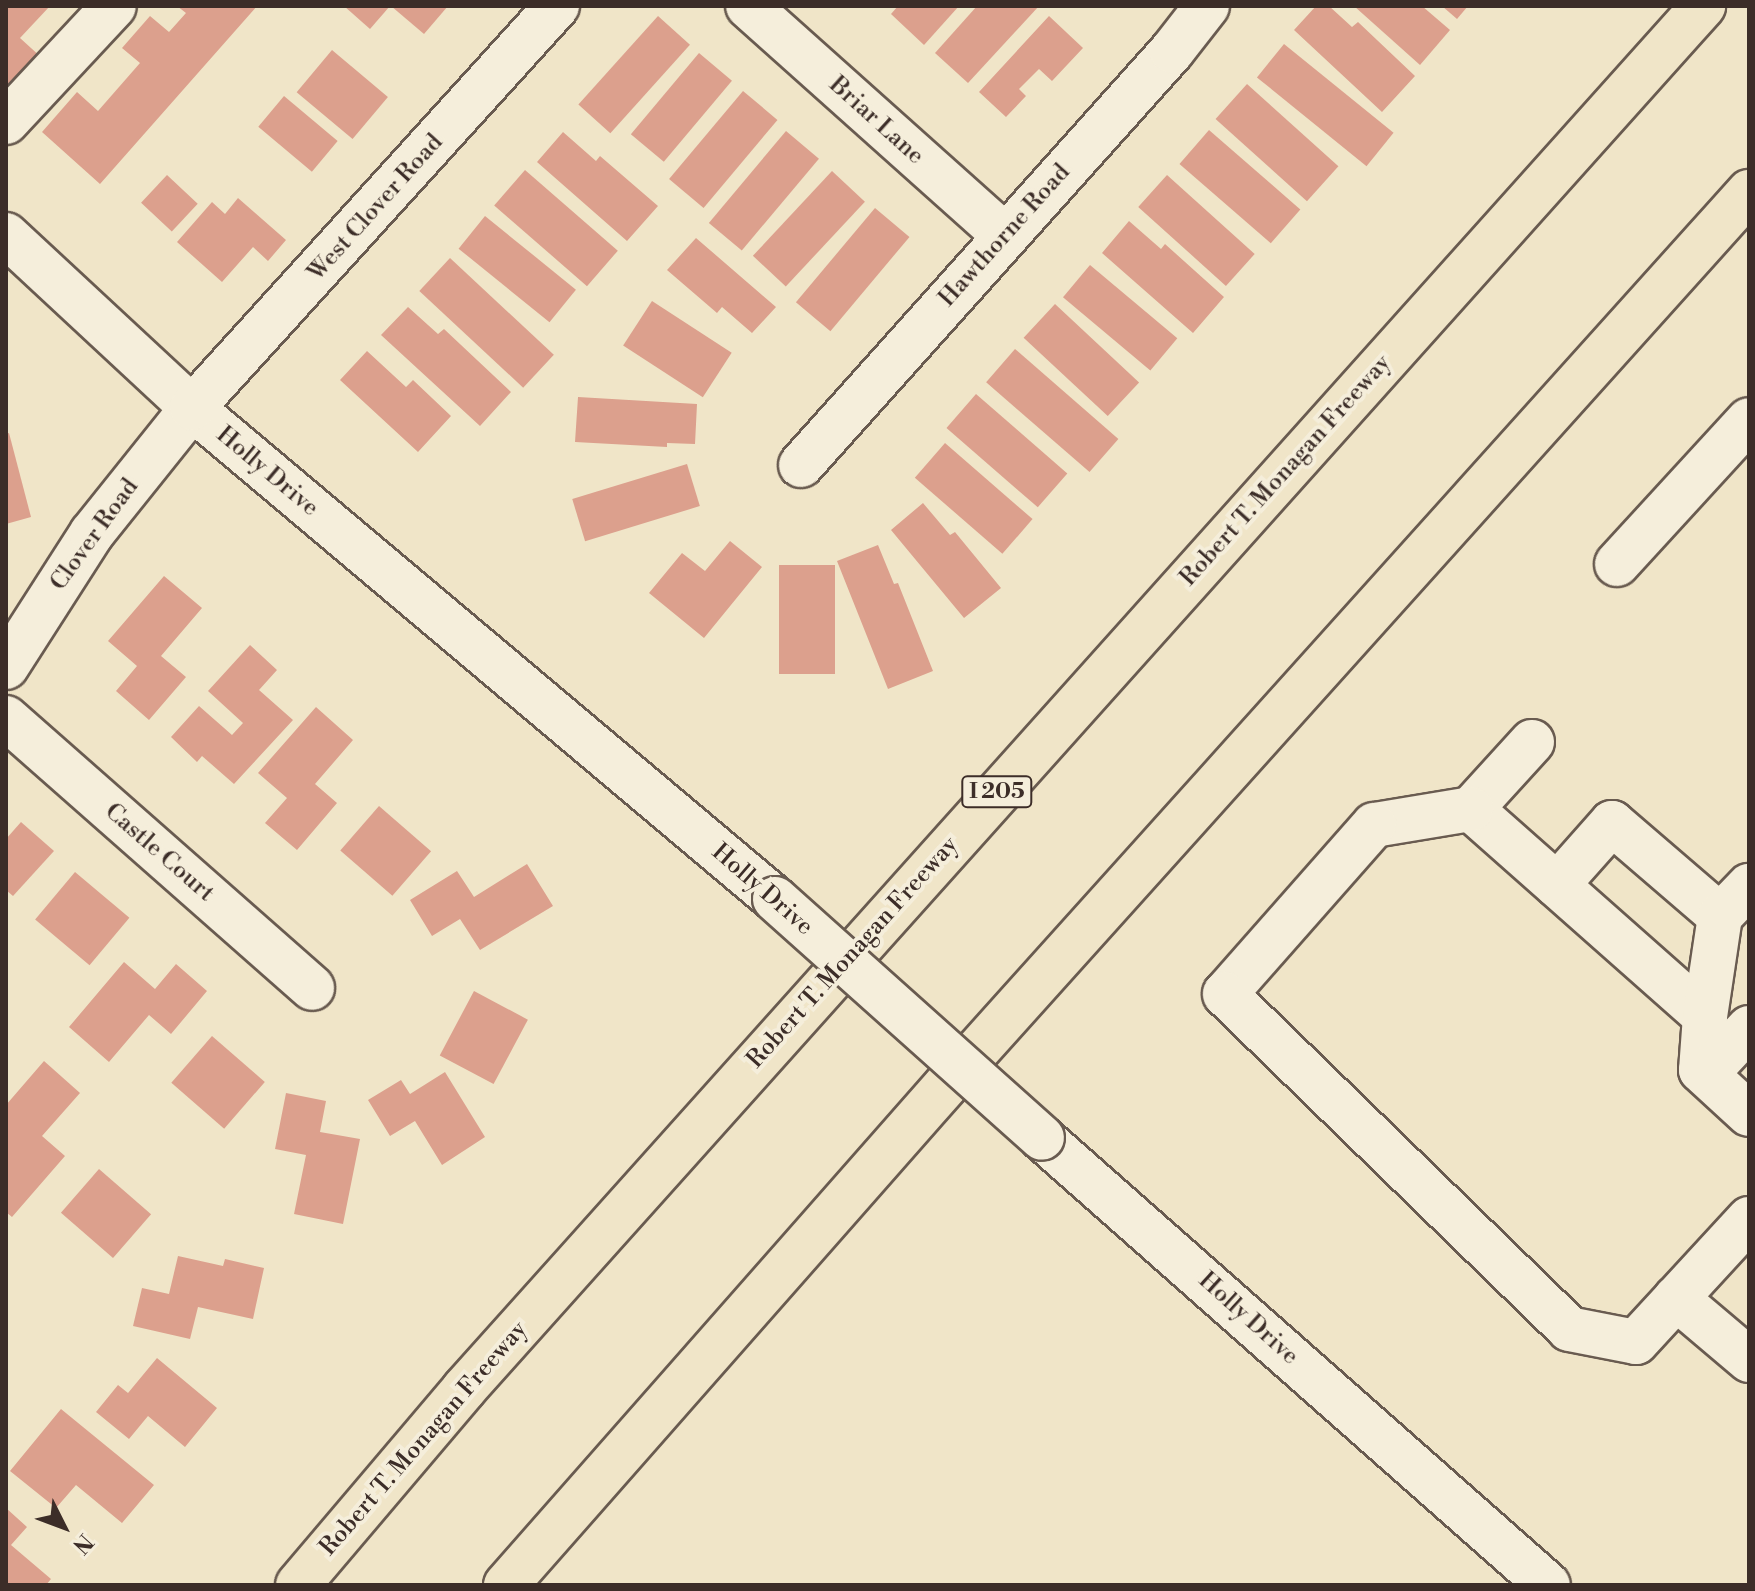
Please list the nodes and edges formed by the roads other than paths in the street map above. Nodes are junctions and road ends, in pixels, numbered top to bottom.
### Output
1 (114, 6) edge
2 (557, 6) edge
3 (748, 6) edge
4 (1207, 6) edge
5 (1703, 6) edge
6 (6, 122) edge
7 (1749, 192) edge
8 (6, 235) edge
9 (1005, 236) junction
10 (192, 408) junction
11 (1749, 420) edge
12 (801, 465) dead end
13 (1617, 564) dead end
14 (6, 667) edge
15 (6, 718) edge
16 (1532, 742) dead end
17 (1471, 809) junction
18 (1557, 885) junction
19 (1734, 901) edge
20 (312, 988) dead end
21 (1705, 1016) junction
22 (1749, 1028) edge
23 (1706, 1074) junction
24 (1749, 1114) edge
25 (1749, 1219) edge
26 (1676, 1298) junction
27 (1749, 1360) edge
28 (298, 1585) edge
29 (506, 1585) edge
30 (1548, 1585) edge

1 - 6 street
2 - 10 street, West Clover Road
3 - 9 street, Briar Lane
4 - 9 street, Hawthorne Road
5 - 28 highway, Robert T. Monagan Freeway / I 205
7 - 29 highway
8 - 10 street, Holly Drive
9 - 12 street, Hawthorne Road
10 - 14 street, Clover Road
10 - 30 street, Holly Drive, bridge
11 - 13 street
15 - 20 street, Castle Court
16 - 17 street
17 - 18 street
17 - 26 street
18 - 19 street
18 - 21 street
19 - 21 street
21 - 23 street
22 - 23 street
23 - 24 street
25 - 26 street
26 - 27 street

